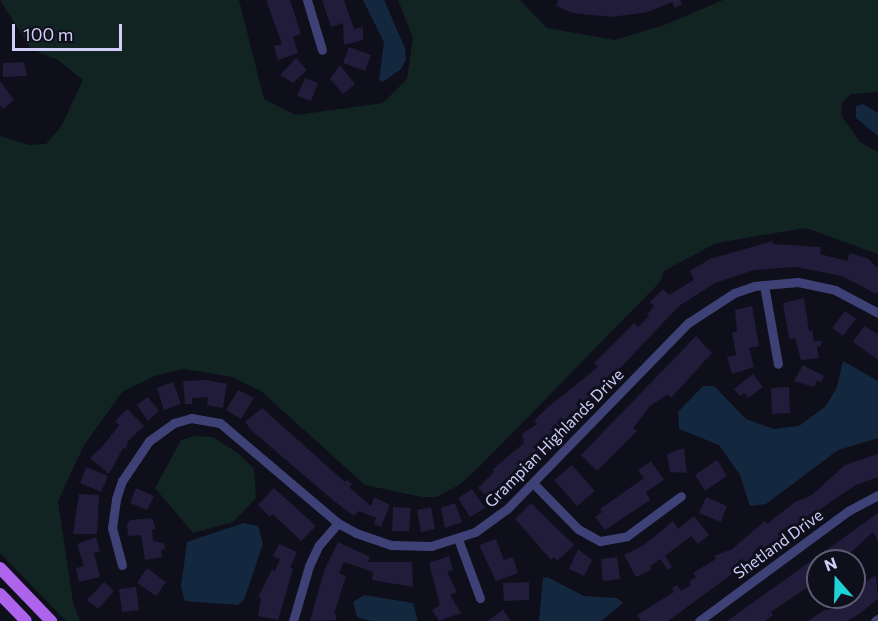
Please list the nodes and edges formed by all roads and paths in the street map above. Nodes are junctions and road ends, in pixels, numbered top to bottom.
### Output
1 (307, 0) edge
2 (322, 50) dead end
3 (764, 285) junction
4 (878, 313) edge
5 (778, 364) dead end
6 (533, 483) junction
7 (878, 495) edge
8 (681, 496) dead end
9 (338, 523) junction
10 (458, 539) junction
11 (122, 565) dead end
12 (0, 568) edge
13 (0, 594) edge
14 (480, 598) dead end
15 (26, 621) edge
16 (51, 621) edge
17 (293, 621) edge
18 (699, 621) edge

1 - 2 street
3 - 4 street, Grampian Highlands Drive
3 - 5 street
3 - 6 street, Grampian Highlands Drive
6 - 8 street
6 - 10 street, Grampian Highlands Drive
7 - 18 street, Shetland Drive
9 - 10 street, Grampian Highlands Drive
9 - 11 street, Grampian Highlands Drive
9 - 17 street
10 - 14 street
12 - 16 main road
13 - 15 main road

